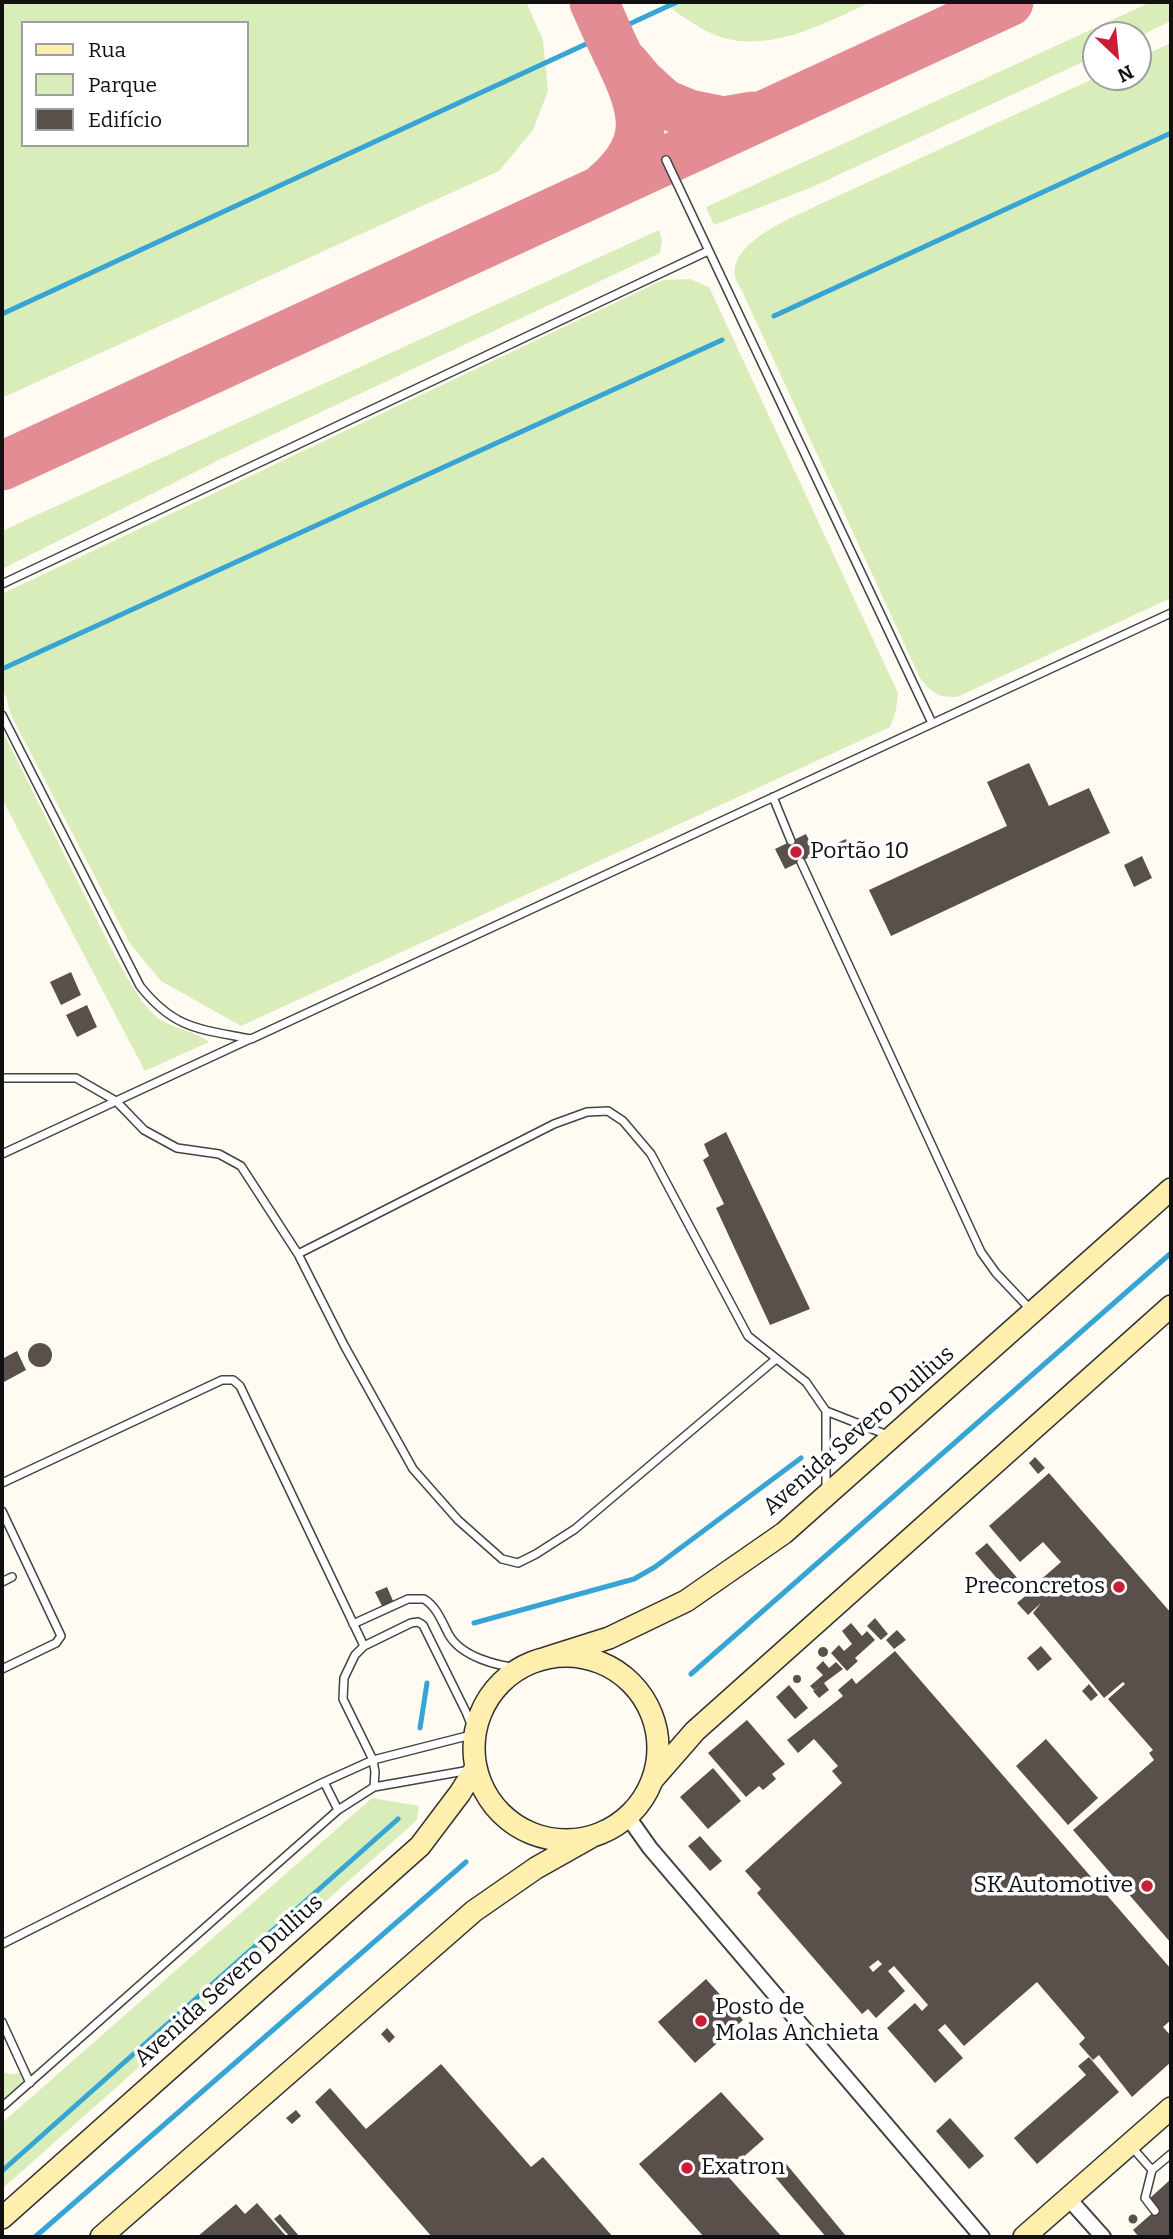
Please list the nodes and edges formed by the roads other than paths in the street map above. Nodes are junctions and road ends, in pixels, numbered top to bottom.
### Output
1 (666, 160) dead end
2 (708, 251) junction
3 (2, 584) edge
4 (1171, 613) edge
5 (2, 715) edge
6 (932, 723) junction
7 (773, 797) junction
8 (790, 841) dead end
9 (801, 862) dead end
10 (251, 1039) junction
11 (2, 1078) edge
12 (116, 1101) junction
13 (2, 1154) edge
14 (1169, 1197) edge
15 (298, 1254) junction
16 (1171, 1306) edge
17 (1033, 1312) junction
18 (776, 1359) junction
19 (826, 1411) junction
20 (893, 1436) junction
21 (2, 1483) edge
22 (827, 1495) junction
23 (2, 1511) edge
24 (12, 1577) dead end
25 (2, 1582) edge
26 (353, 1624) junction
27 (364, 1646) junction
28 (546, 1658) junction
29 (520, 1668) junction
30 (2, 1669) edge
31 (475, 1734) junction
32 (373, 1760) junction
33 (475, 1769) junction
34 (654, 1778) junction
35 (324, 1782) junction
36 (374, 1787) junction
37 (338, 1810) junction
38 (628, 1817) junction
39 (591, 1837) junction
40 (2, 1944) edge
41 (2, 2022) edge
42 (30, 2083) junction
43 (2, 2107) edge
44 (1171, 2108) edge
45 (1130, 2145) junction
46 (1171, 2154) edge
47 (1153, 2170) junction
48 (1069, 2199) junction
49 (1155, 2211) dead end
50 (2, 2218) edge
51 (101, 2237) edge
52 (982, 2237) edge
53 (1024, 2237) edge
54 (1103, 2237) edge

1 - 2 lane
2 - 3 lane
2 - 6 lane
4 - 6 lane
5 - 10 lane
6 - 7 lane
7 - 8 lane
7 - 10 lane
9 - 17 lane
10 - 12 lane
11 - 12 lane
12 - 13 lane
12 - 15 lane
14 - 17 main road, Avenida Severo Dullius
15 - 18 lane
15 - 18 lane
16 - 34 main road
17 - 20 main road, Avenida Severo Dullius
18 - 19 lane
19 - 20 lane
19 - 22 lane
20 - 22 main road, Avenida Severo Dullius
21 - 26 lane
22 - 28 main road, Avenida Severo Dullius
23 - 30 lane
24 - 25 lane
26 - 27 lane
26 - 29 lane
27 - 31 lane
27 - 32 lane
28 - 29 main road
28 - 34 main road
29 - 31 main road
31 - 32 lane
31 - 33 main road
32 - 35 lane
32 - 36 lane
33 - 36 lane
33 - 39 main road
33 - 50 main road, Avenida Severo Dullius
34 - 38 main road
35 - 37 lane
35 - 40 lane
36 - 37 lane
37 - 42 lane
38 - 39 main road
38 - 52 street
39 - 51 main road
41 - 42 lane
42 - 43 lane
44 - 45 main road
45 - 47 lane
45 - 48 main road
46 - 47 lane
47 - 49 lane
48 - 53 main road
48 - 54 street

